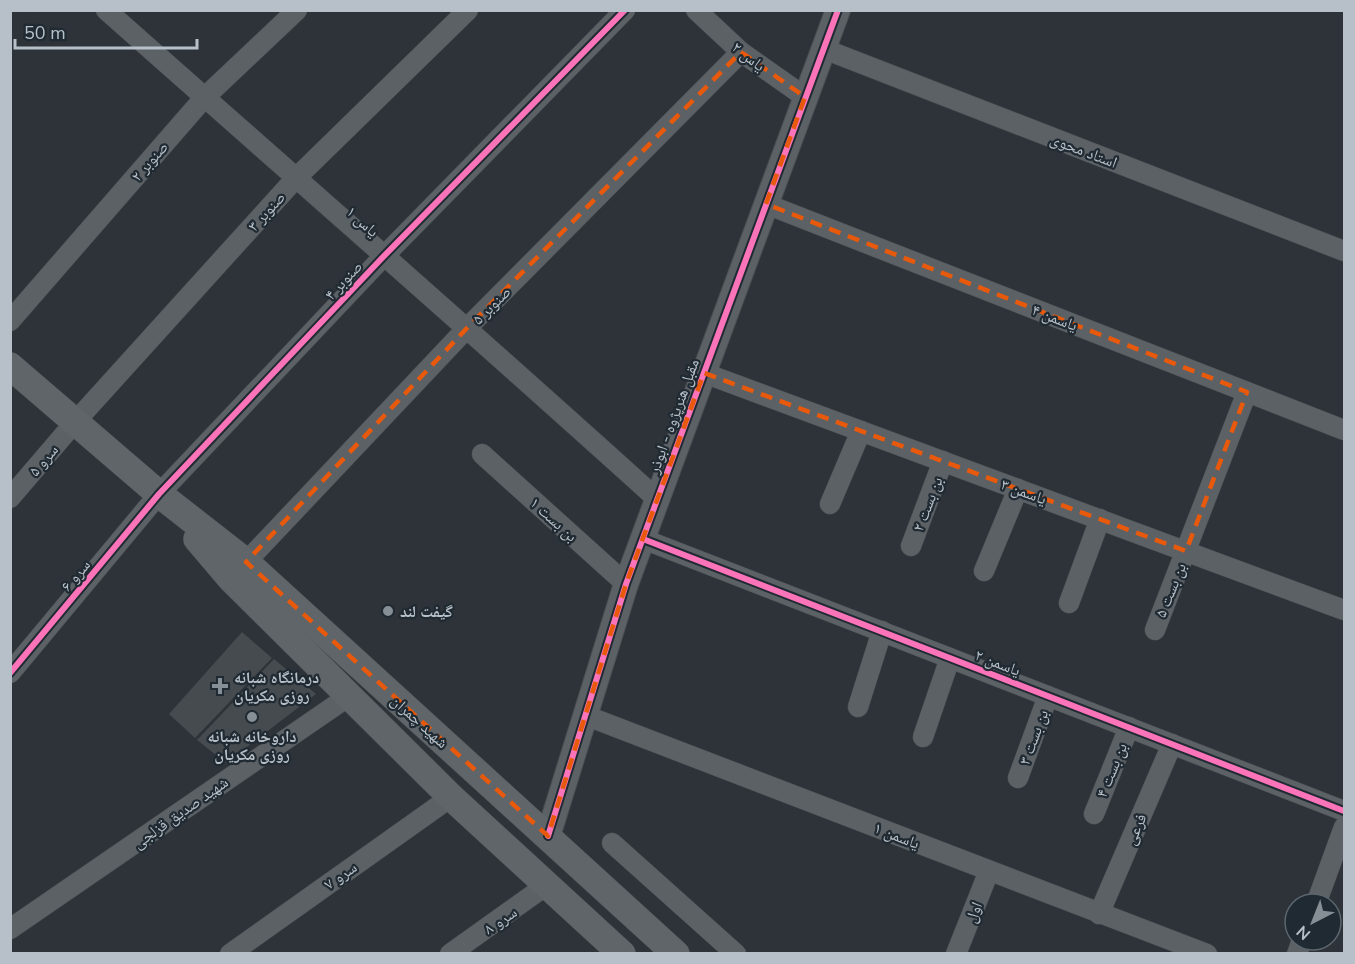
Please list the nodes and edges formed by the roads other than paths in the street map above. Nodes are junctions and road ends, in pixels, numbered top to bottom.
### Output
1 (106, 10) edge
2 (297, 10) edge
3 (468, 10) edge
4 (625, 10) edge
5 (696, 10) edge
6 (838, 10) edge
7 (824, 49) junction
8 (741, 52) junction
9 (204, 98) junction
10 (805, 98) junction
11 (295, 179) junction
12 (766, 204) junction
13 (1344, 251) edge
14 (383, 257) junction
15 (10, 321) edge
16 (468, 327) junction
17 (10, 366) edge
18 (704, 373) junction
19 (1247, 392) junction
20 (75, 422) junction
21 (861, 430) junction
22 (1344, 430) edge
23 (482, 454) dead end
24 (944, 461) junction
25 (1018, 489) junction
26 (159, 494) junction
27 (10, 498) edge
28 (657, 500) junction
29 (830, 504) dead end
30 (1100, 519) junction
31 (643, 539) junction
32 (911, 546) dead end
33 (1186, 551) junction
34 (246, 562) junction
35 (984, 571) dead end
36 (626, 584) junction
37 (1069, 603) dead end
38 (1344, 610) edge
39 (1155, 630) dead end
40 (882, 632) junction
41 (950, 658) junction
42 (10, 673) edge
43 (349, 696) junction
44 (1048, 696) junction
45 (858, 707) dead end
46 (586, 716) junction
47 (1129, 727) junction
48 (923, 737) dead end
49 (1172, 744) junction
50 (1018, 778) dead end
51 (451, 796) junction
52 (1344, 811) edge
53 (1094, 814) dead end
54 (1344, 827) edge
55 (548, 836) junction
56 (612, 843) dead end
57 (989, 871) junction
58 (548, 884) junction
59 (1320, 892) edge
60 (1099, 914) junction
61 (10, 929) edge
62 (230, 954) edge
63 (450, 954) edge
64 (622, 954) edge
65 (676, 954) edge
66 (735, 954) edge
67 (956, 954) edge
68 (1207, 954) edge

1 - 9 street, یاس ۱
2 - 9 street, صنوبر ۲
3 - 11 street, صنوبر ۳
4 - 14 street, صنوبر ۴
5 - 8 street, یاس ۲
6 - 7 street, مقبل هنرپژوه - ابوذر
7 - 10 street, مقبل هنرپژوه - ابوذر
7 - 13 street, استاد محوی
8 - 10 street, یاس ۲
8 - 16 street, صنوبر ۵
9 - 11 street, یاس ۱
9 - 15 street, صنوبر ۲
10 - 12 street, مقبل هنرپژوه - ابوذر
11 - 14 street, یاس ۱
11 - 20 street, صنوبر ۳
12 - 18 street, مقبل هنرپژوه - ابوذر
12 - 19 street, یاسمن ۴
14 - 16 street, یاس ۱
14 - 26 street, صنوبر ۴
16 - 28 street, یاس ۱
16 - 34 street, صنوبر ۵
17 - 20 main road, شهید چمران
18 - 21 street, یاسمن ۳
18 - 28 street, مقبل هنرپژوه - ابوذر
19 - 22 street, یاسمن ۴
19 - 33 street
20 - 26 main road, شهید چمران
20 - 27 street, سرو ۵
21 - 24 street, یاسمن ۳
21 - 29 street
23 - 36 street, بن بست ۱
24 - 25 street, یاسمن ۳
24 - 32 street, بن بست ۲
25 - 30 street, یاسمن ۳
25 - 35 street
26 - 34 main road, شهید چمران
26 - 42 street, سرو ۶
26 - 43 main road, شهید چمران
28 - 31 street, مقبل هنرپژوه - ابوذر
30 - 33 street, یاسمن ۳
30 - 37 street
31 - 36 street, مقبل هنرپژوه - ابوذر
31 - 40 street, یاسمن ۲
33 - 38 street, یاسمن ۳
33 - 39 street, بن بست ۵
34 - 55 main road, شهید چمران
36 - 46 street, مقبل هنرپژوه - ابوذر
40 - 41 street, یاسمن ۲
40 - 45 street
41 - 44 street, یاسمن ۲
41 - 48 street
43 - 51 main road, شهید چمران
43 - 61 street, شهید صدیق قزلجی
44 - 47 street, یاسمن ۲
44 - 50 street, بن بست ۳
46 - 55 street, مقبل هنرپژوه - ابوذر
46 - 57 street, یاسمن ۱
47 - 49 street, یاسمن ۲
47 - 53 street, بن بست ۴
49 - 52 street, یاسمن ۲
49 - 60 street, فرعی
51 - 58 main road, شهید چمران
51 - 62 street, سرو ۷
54 - 59 street
55 - 65 main road, شهید چمران
56 - 66 street
57 - 60 street, یاسمن ۱
57 - 67 street, اول
58 - 63 street, سرو ۸
58 - 64 main road, شهید چمران
60 - 68 street, یاسمن ۱

